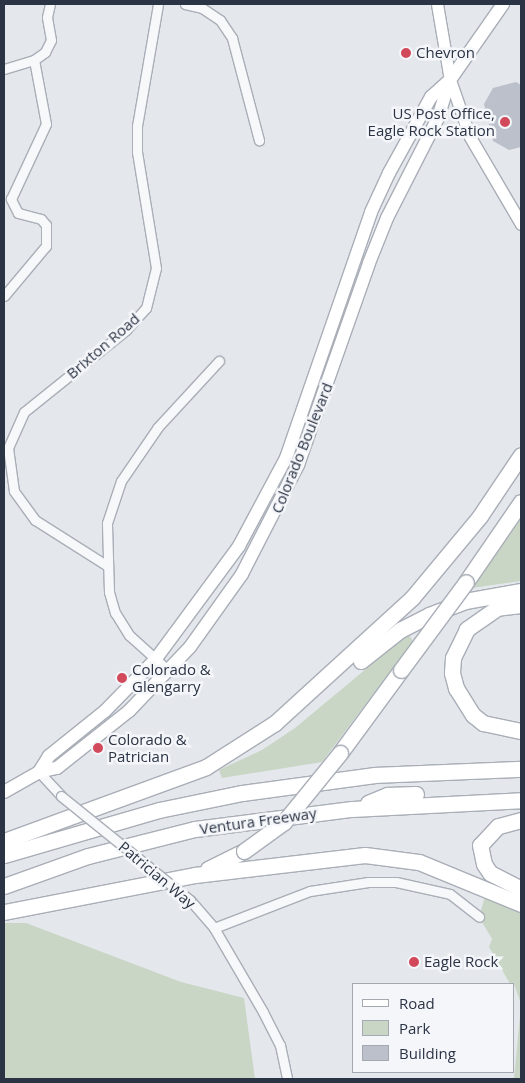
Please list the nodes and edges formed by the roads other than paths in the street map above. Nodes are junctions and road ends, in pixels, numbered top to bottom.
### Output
1 (50, 4) edge
2 (158, 4) edge
3 (186, 4) edge
4 (437, 4) edge
5 (503, 4) edge
6 (34, 60) junction
7 (4, 70) edge
8 (450, 80) junction
9 (259, 140) dead end
10 (371, 212) junction
11 (387, 218) junction
12 (521, 224) edge
13 (4, 296) edge
14 (219, 361) dead end
15 (521, 455) edge
16 (6, 456) edge
17 (286, 458) junction
18 (298, 465) junction
19 (521, 502) edge
20 (239, 546) junction
21 (252, 555) junction
22 (106, 565) junction
23 (521, 591) edge
24 (521, 605) edge
25 (155, 660) junction
26 (168, 671) junction
27 (521, 731) edge
28 (247, 743) junction
29 (521, 769) edge
30 (39, 772) junction
31 (375, 775) junction
32 (521, 779) edge
33 (4, 792) edge
34 (521, 792) edge
35 (521, 800) edge
36 (352, 809) junction
37 (521, 820) edge
38 (4, 841) edge
39 (4, 855) edge
40 (195, 875) junction
41 (4, 886) edge
42 (521, 889) edge
43 (521, 904) edge
44 (4, 912) edge
45 (479, 917) dead end
46 (214, 928) junction
47 (287, 1079) edge

1 - 6 street
2 - 16 street, Brixton Road
3 - 9 street
4 - 8 main road
5 - 8 main road, Colorado Boulevard
6 - 7 street
6 - 13 street
8 - 10 main road, Colorado Boulevard
8 - 11 main road, Colorado Boulevard
8 - 12 main road
10 - 11 main road
10 - 17 main road, Colorado Boulevard
11 - 18 main road, Colorado Boulevard
14 - 22 street
15 - 28 highway
16 - 22 street, Brixton Road
17 - 18 main road
17 - 20 main road, Colorado Boulevard
18 - 21 main road, Colorado Boulevard
19 - 40 highway, bridge
20 - 21 main road
20 - 25 main road, Colorado Boulevard
21 - 26 main road, Colorado Boulevard
22 - 25 street
23 - 28 highway
24 - 27 highway
25 - 26 street
25 - 30 main road, Colorado Boulevard
26 - 30 main road, Colorado Boulevard
28 - 38 highway
29 - 31 highway, Ventura Freeway
30 - 33 main road, Colorado Boulevard
30 - 46 street, Patrician Way, bridge
31 - 32 highway
31 - 39 highway, Ventura Freeway
34 - 36 highway
35 - 36 highway, Ventura Freeway
36 - 41 highway, Ventura Freeway
37 - 42 highway
40 - 43 highway
40 - 44 highway
45 - 46 street
46 - 47 street, Patrician Way

